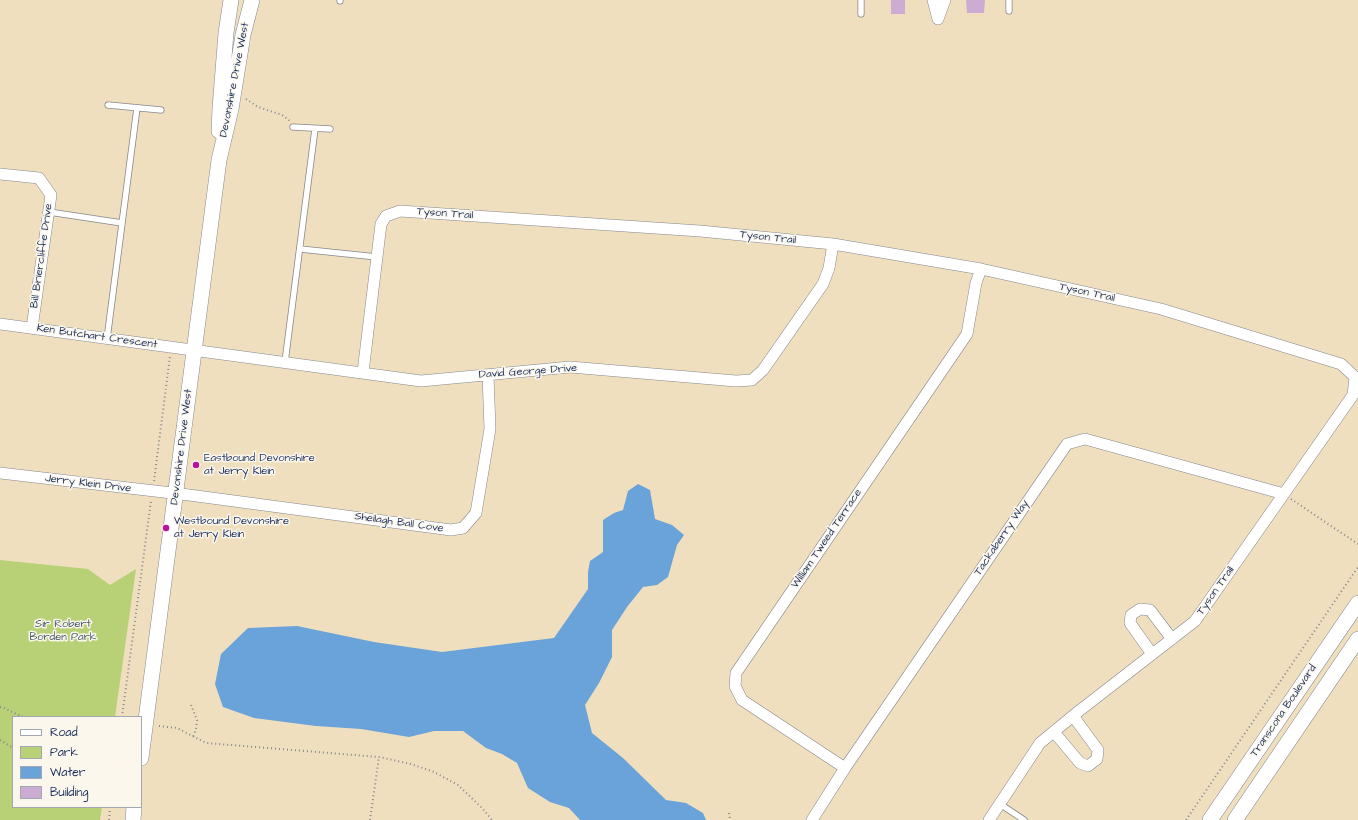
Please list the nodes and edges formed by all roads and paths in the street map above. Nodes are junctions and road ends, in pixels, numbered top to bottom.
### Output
1 (231, 0) edge
2 (252, 0) edge
3 (861, 0) edge
4 (933, 0) edge
5 (945, 0) edge
6 (1009, 0) edge
7 (1009, 11) dead end
8 (861, 14) dead end
9 (244, 98) dead end
10 (108, 105) dead end
11 (137, 108) junction
12 (161, 110) dead end
13 (293, 127) joint
14 (315, 129) junction
15 (330, 129) dead end
16 (219, 160) junction
17 (0, 174) edge
18 (49, 212) junction
19 (122, 223) junction
20 (833, 244) junction
21 (300, 249) junction
22 (377, 257) junction
23 (981, 269) junction
24 (0, 324) edge
25 (32, 328) junction
26 (107, 339) junction
27 (171, 347) junction
28 (194, 350) junction
29 (285, 362) junction
30 (363, 372) junction
31 (488, 375) junction
32 (0, 473) edge
33 (152, 491) junction
34 (176, 494) junction
35 (1284, 494) junction
36 (1358, 544) edge
37 (1358, 567) edge
38 (1358, 603) edge
39 (1172, 639) junction
40 (1358, 639) edge
41 (1152, 654) junction
42 (191, 705) dead end
43 (0, 707) edge
44 (21, 716) edge
45 (122, 716) edge
46 (1073, 716) junction
47 (159, 726) dead end
48 (1054, 732) junction
49 (193, 737) junction
50 (0, 740) edge
51 (12, 747) edge
52 (142, 750) edge
53 (379, 757) junction
54 (845, 768) junction
55 (1000, 804) junction
56 (110, 808) edge
57 (134, 808) edge
58 (729, 814) dead end
59 (109, 820) edge
60 (133, 820) edge
61 (370, 820) edge
62 (492, 820) edge
63 (730, 820) edge
64 (812, 820) edge
65 (989, 820) edge
66 (1024, 820) edge
67 (1186, 820) edge
68 (1210, 820) edge
69 (1235, 820) edge

1 - 16 street, Devonshire Drive West
2 - 16 street, Devonshire Drive West
3 - 8 lane
4 - 5 street
6 - 7 lane
9 - 13 path
10 - 11 lane
11 - 12 lane
11 - 19 lane
13 - 14 lane
14 - 15 lane
14 - 21 lane
16 - 28 street, Devonshire Drive West
17 - 18 street, Bill Briercliffe Drive
18 - 19 lane
18 - 25 street, Bill Briercliffe Drive
19 - 26 lane
20 - 22 street, Tyson Trail
20 - 23 street, Tyson Trail
20 - 31 street, David George Drive
21 - 22 lane
21 - 29 lane
22 - 30 street, Tyson Trail
23 - 35 street, Tyson Trail
23 - 54 street, William Tweed Terrace
24 - 25 street, Ken Butchart Crescent
25 - 26 street, Ken Butchart Crescent
26 - 27 street, Ken Butchart Crescent
27 - 28 street, Ken Butchart Crescent
27 - 33 path
28 - 29 street, David George Drive
28 - 34 street, Devonshire Drive West
29 - 30 street, David George Drive
30 - 31 street, David George Drive
31 - 34 street, Sheilagh Ball Cove
32 - 33 street, Jerry Klein Drive
33 - 34 street, Jerry Klein Drive
33 - 45 path
34 - 52 street, Devonshire Drive West
35 - 36 path
35 - 39 street, Tyson Trail
35 - 54 street, Tackaberry Way
37 - 67 path
38 - 68 street, Transcona Boulevard
39 - 41 street, Tyson Trail
39 - 41 street
40 - 69 street, Transcona Boulevard
41 - 46 street, Tyson Trail
42 - 49 path
43 - 44 path
46 - 48 street, Tyson Trail
46 - 48 street
47 - 49 path
48 - 55 street, Tyson Trail
49 - 53 path
50 - 51 path
53 - 61 path
53 - 62 path
54 - 64 street, Tackaberry Way
55 - 65 street, Tyson Trail
55 - 66 lane
56 - 59 path
57 - 60 street
58 - 63 path

